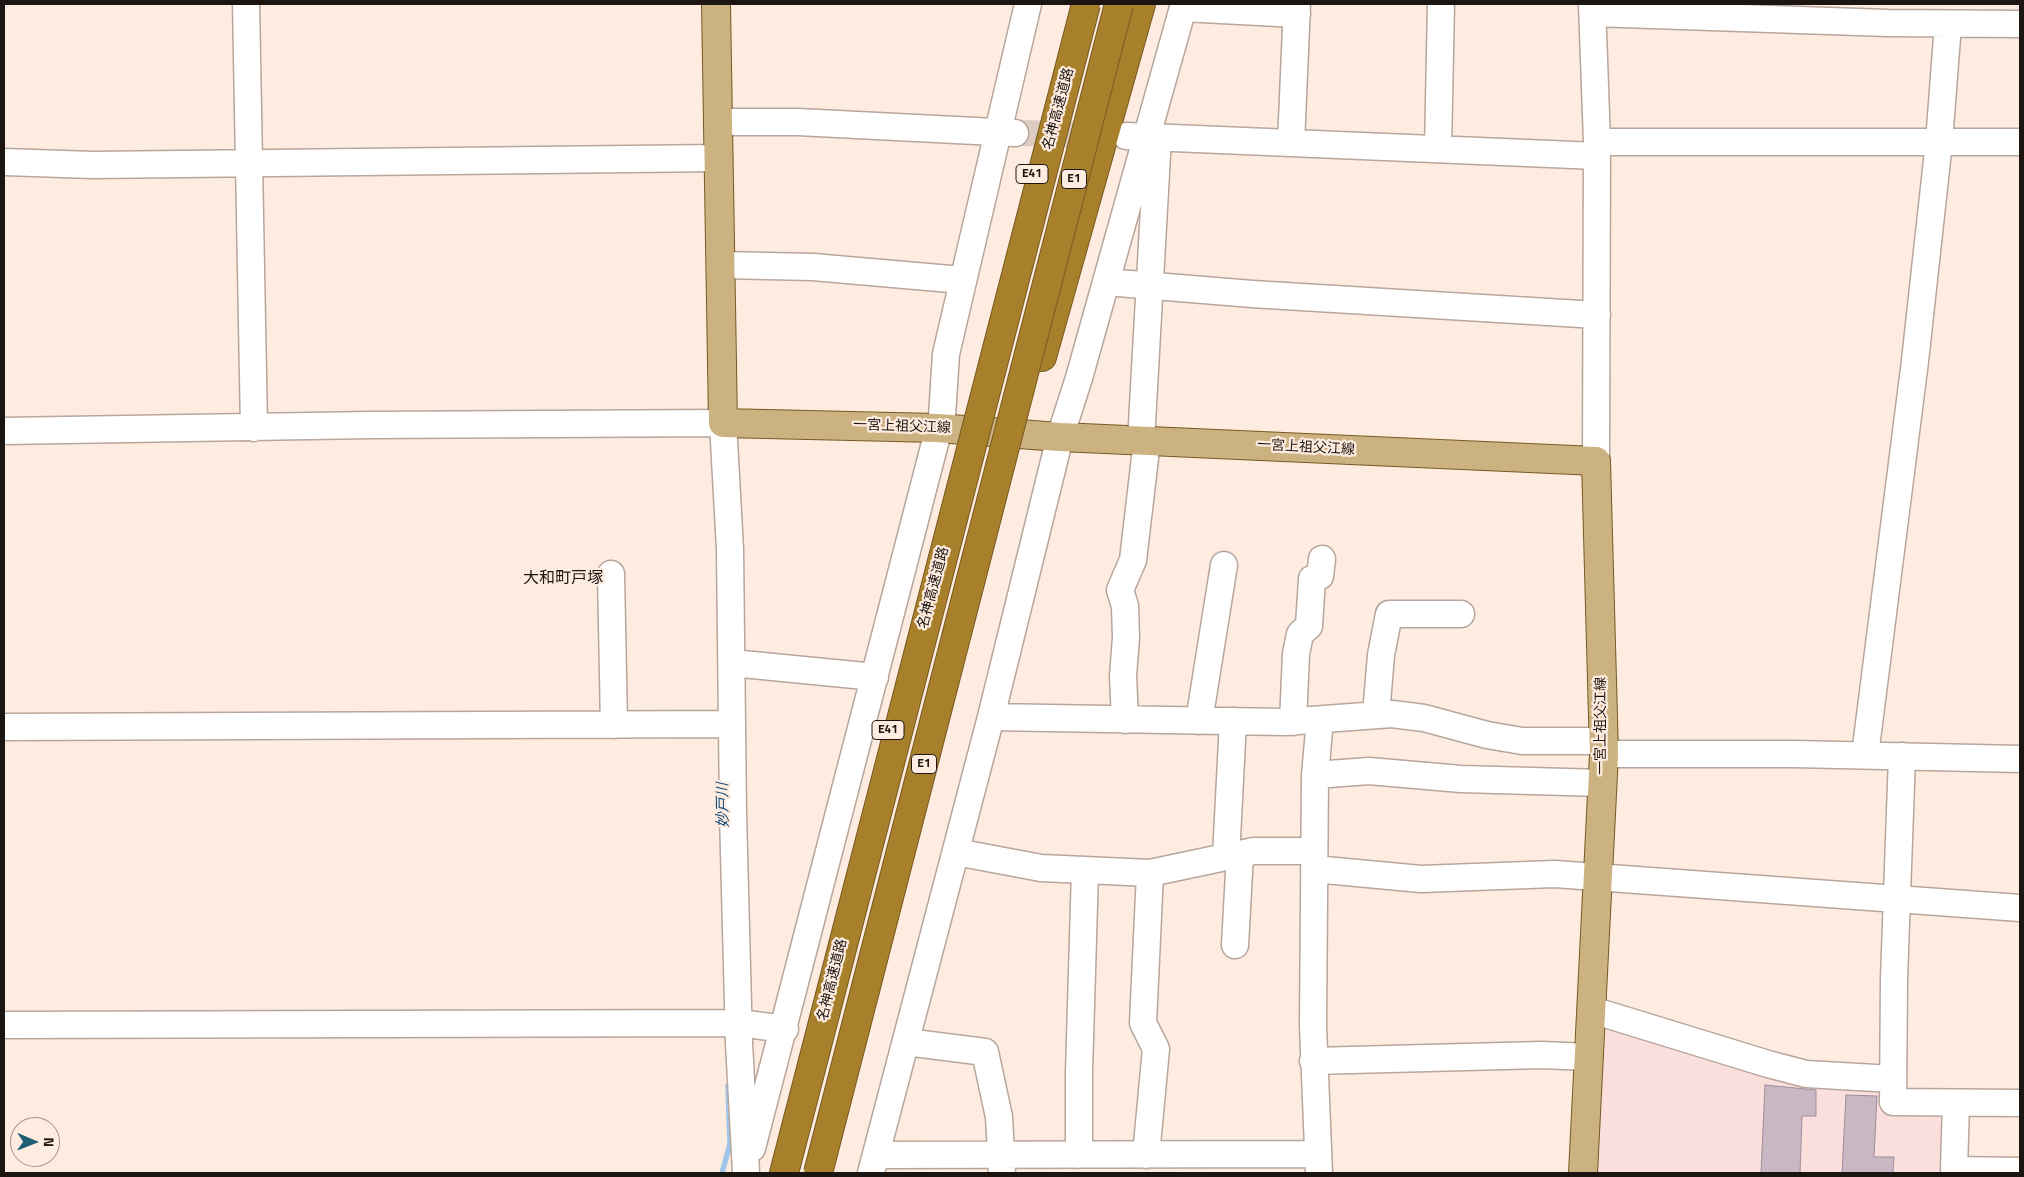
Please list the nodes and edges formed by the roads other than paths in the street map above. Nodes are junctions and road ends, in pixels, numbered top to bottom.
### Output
1 (246, 4) edge
2 (716, 4) edge
3 (1028, 4) edge
4 (1074, 4) edge
5 (1086, 4) edge
6 (1120, 4) edge
7 (1140, 4) edge
8 (1441, 4) edge
9 (1184, 6) edge
10 (1297, 9) edge
11 (1592, 9) edge
12 (1948, 24) junction
13 (2020, 24) edge
14 (718, 122) junction
15 (1007, 133) junction
16 (1144, 136) junction
17 (1940, 142) junction
18 (2020, 142) edge
19 (1291, 143) junction
20 (1438, 149) junction
21 (1598, 149) junction
22 (719, 158) junction
23 (4, 162) edge
24 (249, 164) junction
25 (721, 266) junction
26 (962, 280) junction
27 (1106, 282) junction
28 (1149, 286) junction
29 (1597, 315) junction
30 (723, 423) junction
31 (254, 428) junction
32 (937, 428) junction
33 (4, 431) edge
34 (1060, 436) junction
35 (1144, 441) junction
36 (1596, 462) junction
37 (1322, 559) dead end
38 (1224, 566) dead end
39 (611, 574) dead end
40 (1461, 614) dead end
41 (732, 663) junction
42 (875, 677) junction
43 (1376, 715) junction
44 (991, 718) junction
45 (1125, 720) junction
46 (1320, 720) junction
47 (1199, 721) junction
48 (1233, 721) junction
49 (1293, 722) junction
50 (724, 724) junction
51 (614, 725) junction
52 (4, 727) edge
53 (1604, 748) junction
54 (1865, 755) junction
55 (1902, 756) junction
56 (2020, 759) edge
57 (1315, 775) junction
58 (1602, 784) junction
59 (956, 852) junction
60 (1233, 856) junction
61 (1314, 860) junction
62 (1085, 870) junction
63 (1150, 873) junction
64 (1598, 876) junction
65 (1897, 898) junction
66 (2020, 908) edge
67 (1236, 945) dead end
68 (1592, 1010) junction
69 (731, 1023) junction
70 (4, 1024) edge
71 (785, 1029) junction
72 (906, 1042) junction
73 (1589, 1057) junction
74 (1313, 1061) junction
75 (1893, 1080) junction
76 (1956, 1103) junction
77 (2020, 1103) edge
78 (798, 1119) junction
79 (830, 1125) junction
80 (1079, 1155) junction
81 (1146, 1155) junction
82 (874, 1164) edge
83 (1002, 1164) edge
84 (1318, 1164) edge
85 (2020, 1171) edge
86 (746, 1173) edge
87 (784, 1173) edge
88 (818, 1173) edge
89 (1583, 1173) edge

1 - 24 street
2 - 14 main road
3 - 15 street
4 - 78 highway, E41, bridge
5 - 78 highway, 名神高速道路 / E1, bridge
6 - 79 highway, E1, bridge
7 - 79 highway, bridge
8 - 20 street
9 - 10 street
9 - 16 street
10 - 19 street
11 - 12 street
11 - 21 street
12 - 13 street
12 - 17 street
14 - 15 street
14 - 22 main road
15 - 26 street
16 - 19 street
16 - 27 street
16 - 28 street
17 - 18 street
17 - 21 street
17 - 54 street
19 - 20 street
20 - 21 street
21 - 29 street
22 - 24 street
22 - 25 main road
23 - 24 street
24 - 31 street
25 - 26 street
25 - 30 main road
26 - 32 street
27 - 28 street
27 - 34 street
28 - 29 street
28 - 35 street
29 - 36 street
30 - 31 street
30 - 32 main road, 一宮上祖父江線
30 - 41 street
31 - 33 street
32 - 34 main road, 一宮上祖父江線
32 - 42 street
34 - 35 main road, 一宮上祖父江線
34 - 44 street
35 - 36 main road, 一宮上祖父江線
35 - 45 street
36 - 53 main road, 一宮上祖父江線
37 - 49 street
38 - 47 street
39 - 51 street
40 - 43 street
41 - 42 street
41 - 50 street
42 - 71 street
43 - 46 street
43 - 53 street
44 - 45 street
44 - 59 street
45 - 47 street
46 - 49 street
46 - 57 street
47 - 48 street
48 - 49 street
48 - 60 street
50 - 51 street
50 - 69 street
51 - 52 street
53 - 54 street
53 - 58 main road, 一宮上祖父江線
54 - 55 street
55 - 56 street
55 - 65 street
57 - 58 street
57 - 61 street
58 - 64 main road, 一宮上祖父江線
59 - 62 street
59 - 72 street
60 - 61 street
60 - 63 street
60 - 67 street
61 - 64 street
61 - 74 street
62 - 63 street
62 - 80 street
63 - 81 street
64 - 65 street
64 - 68 main road, 一宮上祖父江線
65 - 66 street
65 - 75 street
68 - 73 main road, 一宮上祖父江線
68 - 75 street
69 - 70 street
69 - 71 street
69 - 86 street
71 - 86 street
72 - 82 street
72 - 83 street
73 - 74 street
73 - 89 main road, 一宮上祖父江線
74 - 84 street
75 - 76 street
76 - 77 street
76 - 85 street
78 - 87 highway, 名神高速道路 / E1
79 - 88 highway, E1, bridge
80 - 81 street
80 - 83 street
81 - 84 street
82 - 83 street

